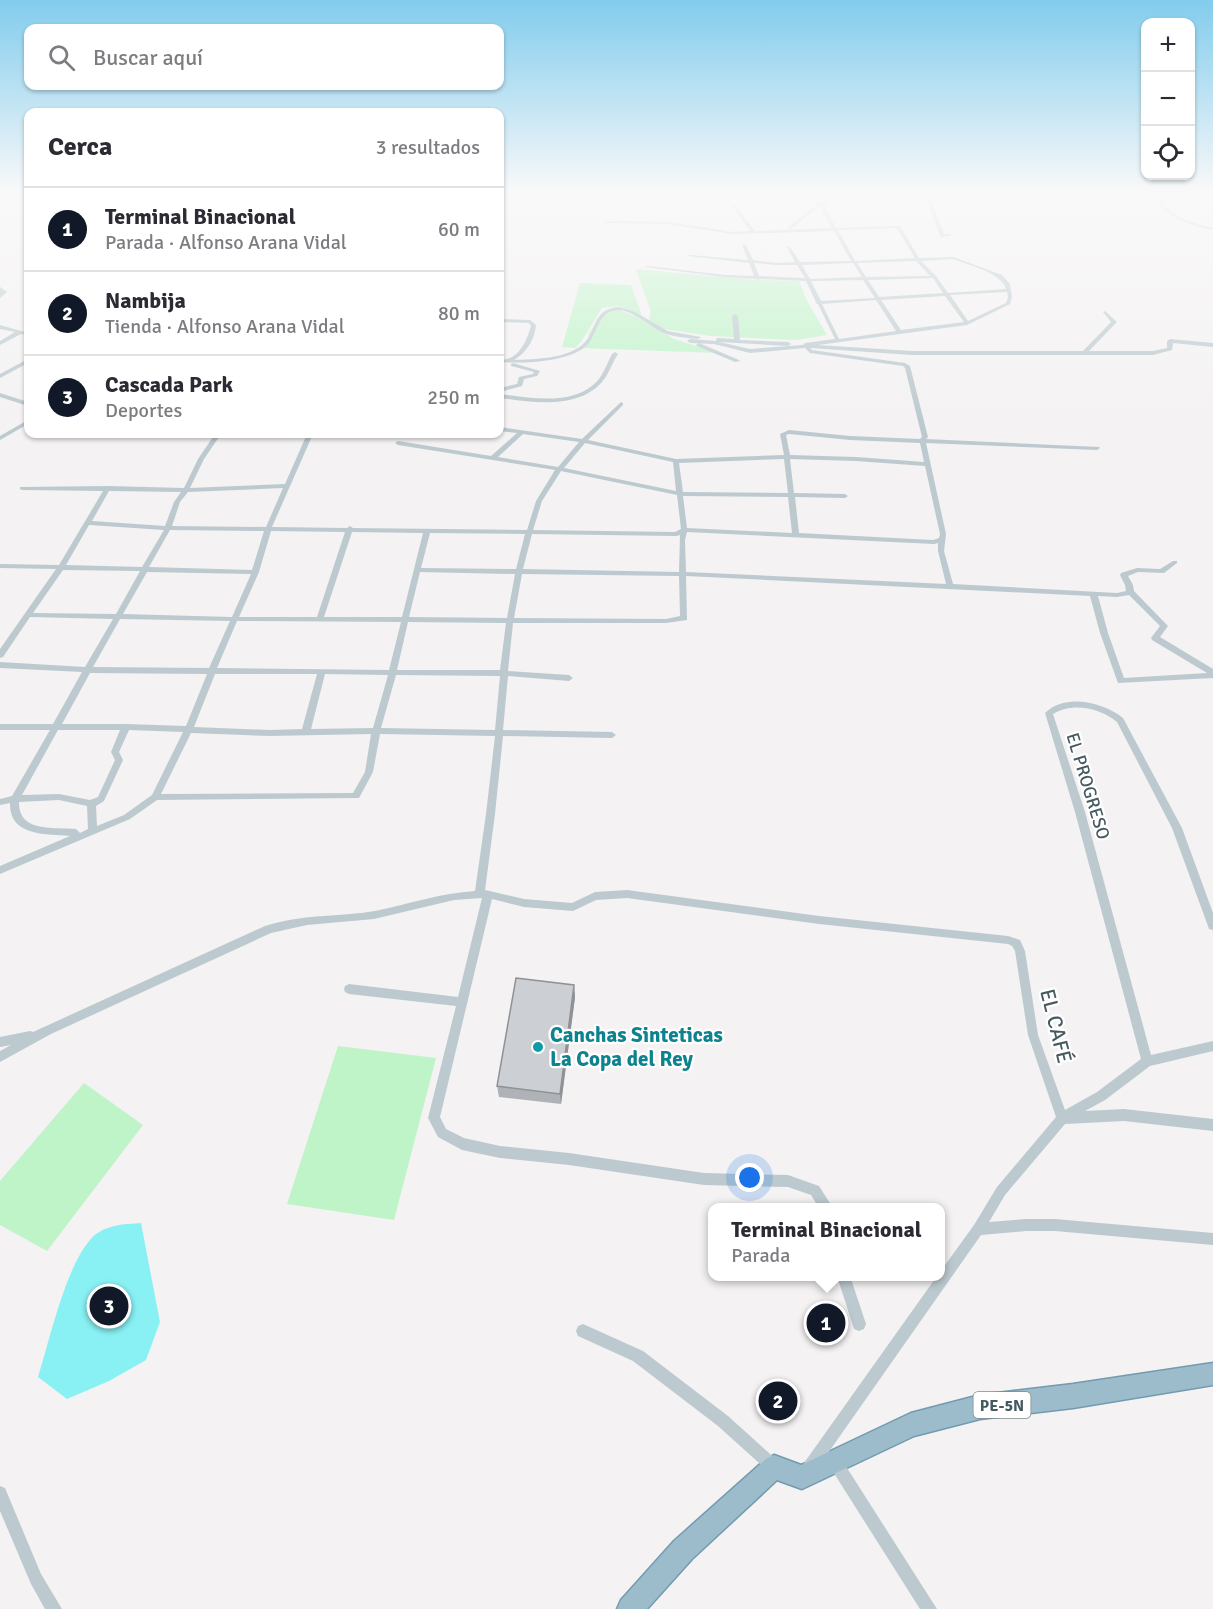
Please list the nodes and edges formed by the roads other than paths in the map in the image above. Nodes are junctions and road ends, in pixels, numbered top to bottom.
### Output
1 (676, 270) edge
2 (755, 270) edge
3 (801, 270) edge
4 (859, 270) edge
5 (927, 270) edge
6 (985, 270) edge
7 (934, 277) junction
8 (758, 279) junction
9 (865, 279) junction
10 (808, 280) junction
11 (0, 289) edge
12 (1008, 290) junction
13 (946, 294) junction
14 (0, 296) edge
15 (878, 300) junction
16 (817, 303) junction
17 (1105, 312) dead end
18 (735, 316) dead end
19 (504, 320) edge
20 (968, 323) junction
21 (0, 327) edge
22 (20, 332) junction
23 (666, 332) junction
24 (24, 333) edge
25 (900, 333) junction
26 (737, 340) junction
27 (690, 341) junction
28 (838, 341) junction
29 (0, 343) edge
30 (1213, 345) edge
31 (805, 346) junction
32 (1085, 352) junction
33 (615, 354) dead end
34 (504, 361) edge
35 (737, 361) dead end
36 (504, 362) edge
37 (24, 363) edge
38 (504, 363) edge
39 (0, 376) edge
40 (504, 389) edge
41 (0, 395) edge
42 (504, 396) edge
43 (24, 403) edge
44 (621, 404) dead end
45 (24, 424) edge
46 (504, 430) edge
47 (522, 432) junction
48 (0, 438) edge
49 (215, 438) edge
50 (308, 438) edge
51 (922, 440) junction
52 (583, 441) junction
53 (398, 443) dead end
54 (1097, 448) dead end
55 (786, 457) junction
56 (493, 458) junction
57 (676, 461) junction
58 (927, 464) junction
59 (560, 470) junction
60 (287, 486) junction
61 (22, 488) dead end
62 (108, 488) junction
63 (186, 490) junction
64 (680, 494) junction
65 (845, 496) dead end
66 (790, 497) junction
67 (87, 523) junction
68 (269, 527) junction
69 (168, 528) junction
70 (350, 528) junction
71 (427, 530) junction
72 (684, 530) junction
73 (528, 532) junction
74 (796, 536) junction
75 (942, 539) junction
76 (1175, 562) dead end
77 (0, 566) edge
78 (60, 569) junction
79 (144, 570) junction
80 (417, 570) junction
81 (255, 572) junction
82 (518, 572) junction
83 (684, 574) junction
84 (950, 586) junction
85 (1130, 592) junction
86 (1093, 593) junction
87 (27, 615) junction
88 (118, 616) junction
89 (320, 618) junction
90 (405, 618) junction
91 (234, 619) junction
92 (510, 621) junction
93 (0, 655) edge
94 (0, 665) edge
95 (87, 670) junction
96 (212, 670) junction
97 (321, 674) junction
98 (392, 674) junction
99 (503, 674) junction
100 (1213, 674) edge
101 (569, 678) dead end
102 (56, 726) junction
103 (0, 727) edge
104 (126, 727) junction
105 (189, 729) junction
106 (306, 731) junction
107 (376, 731) junction
108 (499, 735) junction
109 (612, 735) dead end
110 (155, 797) junction
111 (15, 799) junction
112 (0, 802) edge
113 (91, 804) junction
114 (93, 831) junction
115 (74, 839) junction
116 (0, 870) edge
117 (483, 895) junction
118 (1213, 926) edge
119 (349, 990) dead end
120 (462, 1002) junction
121 (39, 1035) junction
122 (0, 1042) edge
123 (1213, 1046) edge
124 (0, 1057) edge
125 (1147, 1061) junction
126 (1062, 1118) junction
127 (1213, 1125) edge
128 (823, 1203) edge
129 (978, 1229) junction
130 (1213, 1239) edge
131 (945, 1276) edge
132 (845, 1281) edge
133 (941, 1281) edge
134 (859, 1324) dead end
135 (583, 1331) dead end
136 (1213, 1374) edge
137 (835, 1461) junction
138 (774, 1467) junction
139 (802, 1477) junction
140 (0, 1493) edge
141 (54, 1609) edge
142 (630, 1609) edge
143 (929, 1609) edge

1 - 8 street
2 - 8 street
3 - 10 street
4 - 9 street
5 - 7 street
6 - 12 street
7 - 9 street
7 - 13 street
8 - 10 street
9 - 10 street
9 - 15 street
10 - 16 street
11 - 14 street
12 - 13 street
12 - 20 street
13 - 15 street
13 - 20 street
15 - 16 street
15 - 25 street
16 - 28 street
17 - 32 street
18 - 26 street
19 - 34 street
20 - 25 street
21 - 22 street
22 - 24 street
22 - 29 street
23 - 26 street
23 - 27 street
23 - 36 street
25 - 28 street
26 - 31 street
27 - 31 street
27 - 35 street
28 - 31 street
30 - 32 street
31 - 32 street
31 - 51 street
33 - 42 street
37 - 39 street
38 - 40 street
41 - 43 street
44 - 52 street
45 - 48 street
46 - 47 street
47 - 52 street
47 - 56 street
49 - 63 street
50 - 60 street
51 - 54 street
51 - 55 street
51 - 58 street
52 - 57 street
52 - 59 street
53 - 56 street
55 - 57 street
55 - 58 street
55 - 66 street
56 - 59 street
57 - 64 street
58 - 75 street
59 - 64 street
59 - 73 street
60 - 63 street
60 - 68 street
61 - 62 street
62 - 63 street
62 - 67 street
63 - 69 street
64 - 66 street
64 - 72 street
65 - 66 street
66 - 74 street
67 - 69 street
67 - 78 street
68 - 69 street
68 - 70 street
68 - 81 street
69 - 79 street
70 - 71 street
70 - 89 street
71 - 73 street
71 - 80 street
72 - 73 street
72 - 74 street
72 - 83 street
73 - 82 street
74 - 75 street
75 - 84 street
76 - 85 street
77 - 78 street
78 - 79 street
78 - 87 street
79 - 81 street
79 - 88 street
80 - 82 street
80 - 90 street
81 - 91 street
82 - 83 street
82 - 92 street
83 - 84 street
83 - 92 street
84 - 86 street
85 - 86 street
85 - 100 street
86 - 100 street
87 - 88 street
87 - 93 street
88 - 91 street
88 - 95 street
89 - 90 street
89 - 91 street
90 - 92 street
90 - 98 street
91 - 96 street
92 - 99 street
94 - 95 street
95 - 96 street
95 - 102 street
96 - 97 street
96 - 105 street
97 - 98 street
97 - 106 street
98 - 99 street
98 - 107 street
99 - 101 street
99 - 108 street
102 - 103 street
102 - 104 street
102 - 111 street
104 - 105 street
104 - 113 street
105 - 106 street
105 - 110 street
106 - 107 street
107 - 108 street
107 - 110 street
108 - 109 street
108 - 117 street
110 - 114 street
111 - 112 street
111 - 113 street
111 - 115 street
113 - 114 street
114 - 115 street
115 - 116 street
117 - 120 street
117 - 121 street
117 - 126 street, EL CAFÉ
118 - 125 street, EL PROGRESO
119 - 120 street
120 - 128 street
121 - 122 street
121 - 124 street
123 - 125 street
125 - 126 street
126 - 127 street
126 - 129 street
129 - 130 street
129 - 131 street
132 - 134 street
133 - 139 street
135 - 138 street
136 - 137 highway, PE-5N
137 - 139 highway, PE-5N
137 - 143 street
138 - 139 highway
138 - 142 highway
140 - 141 street

